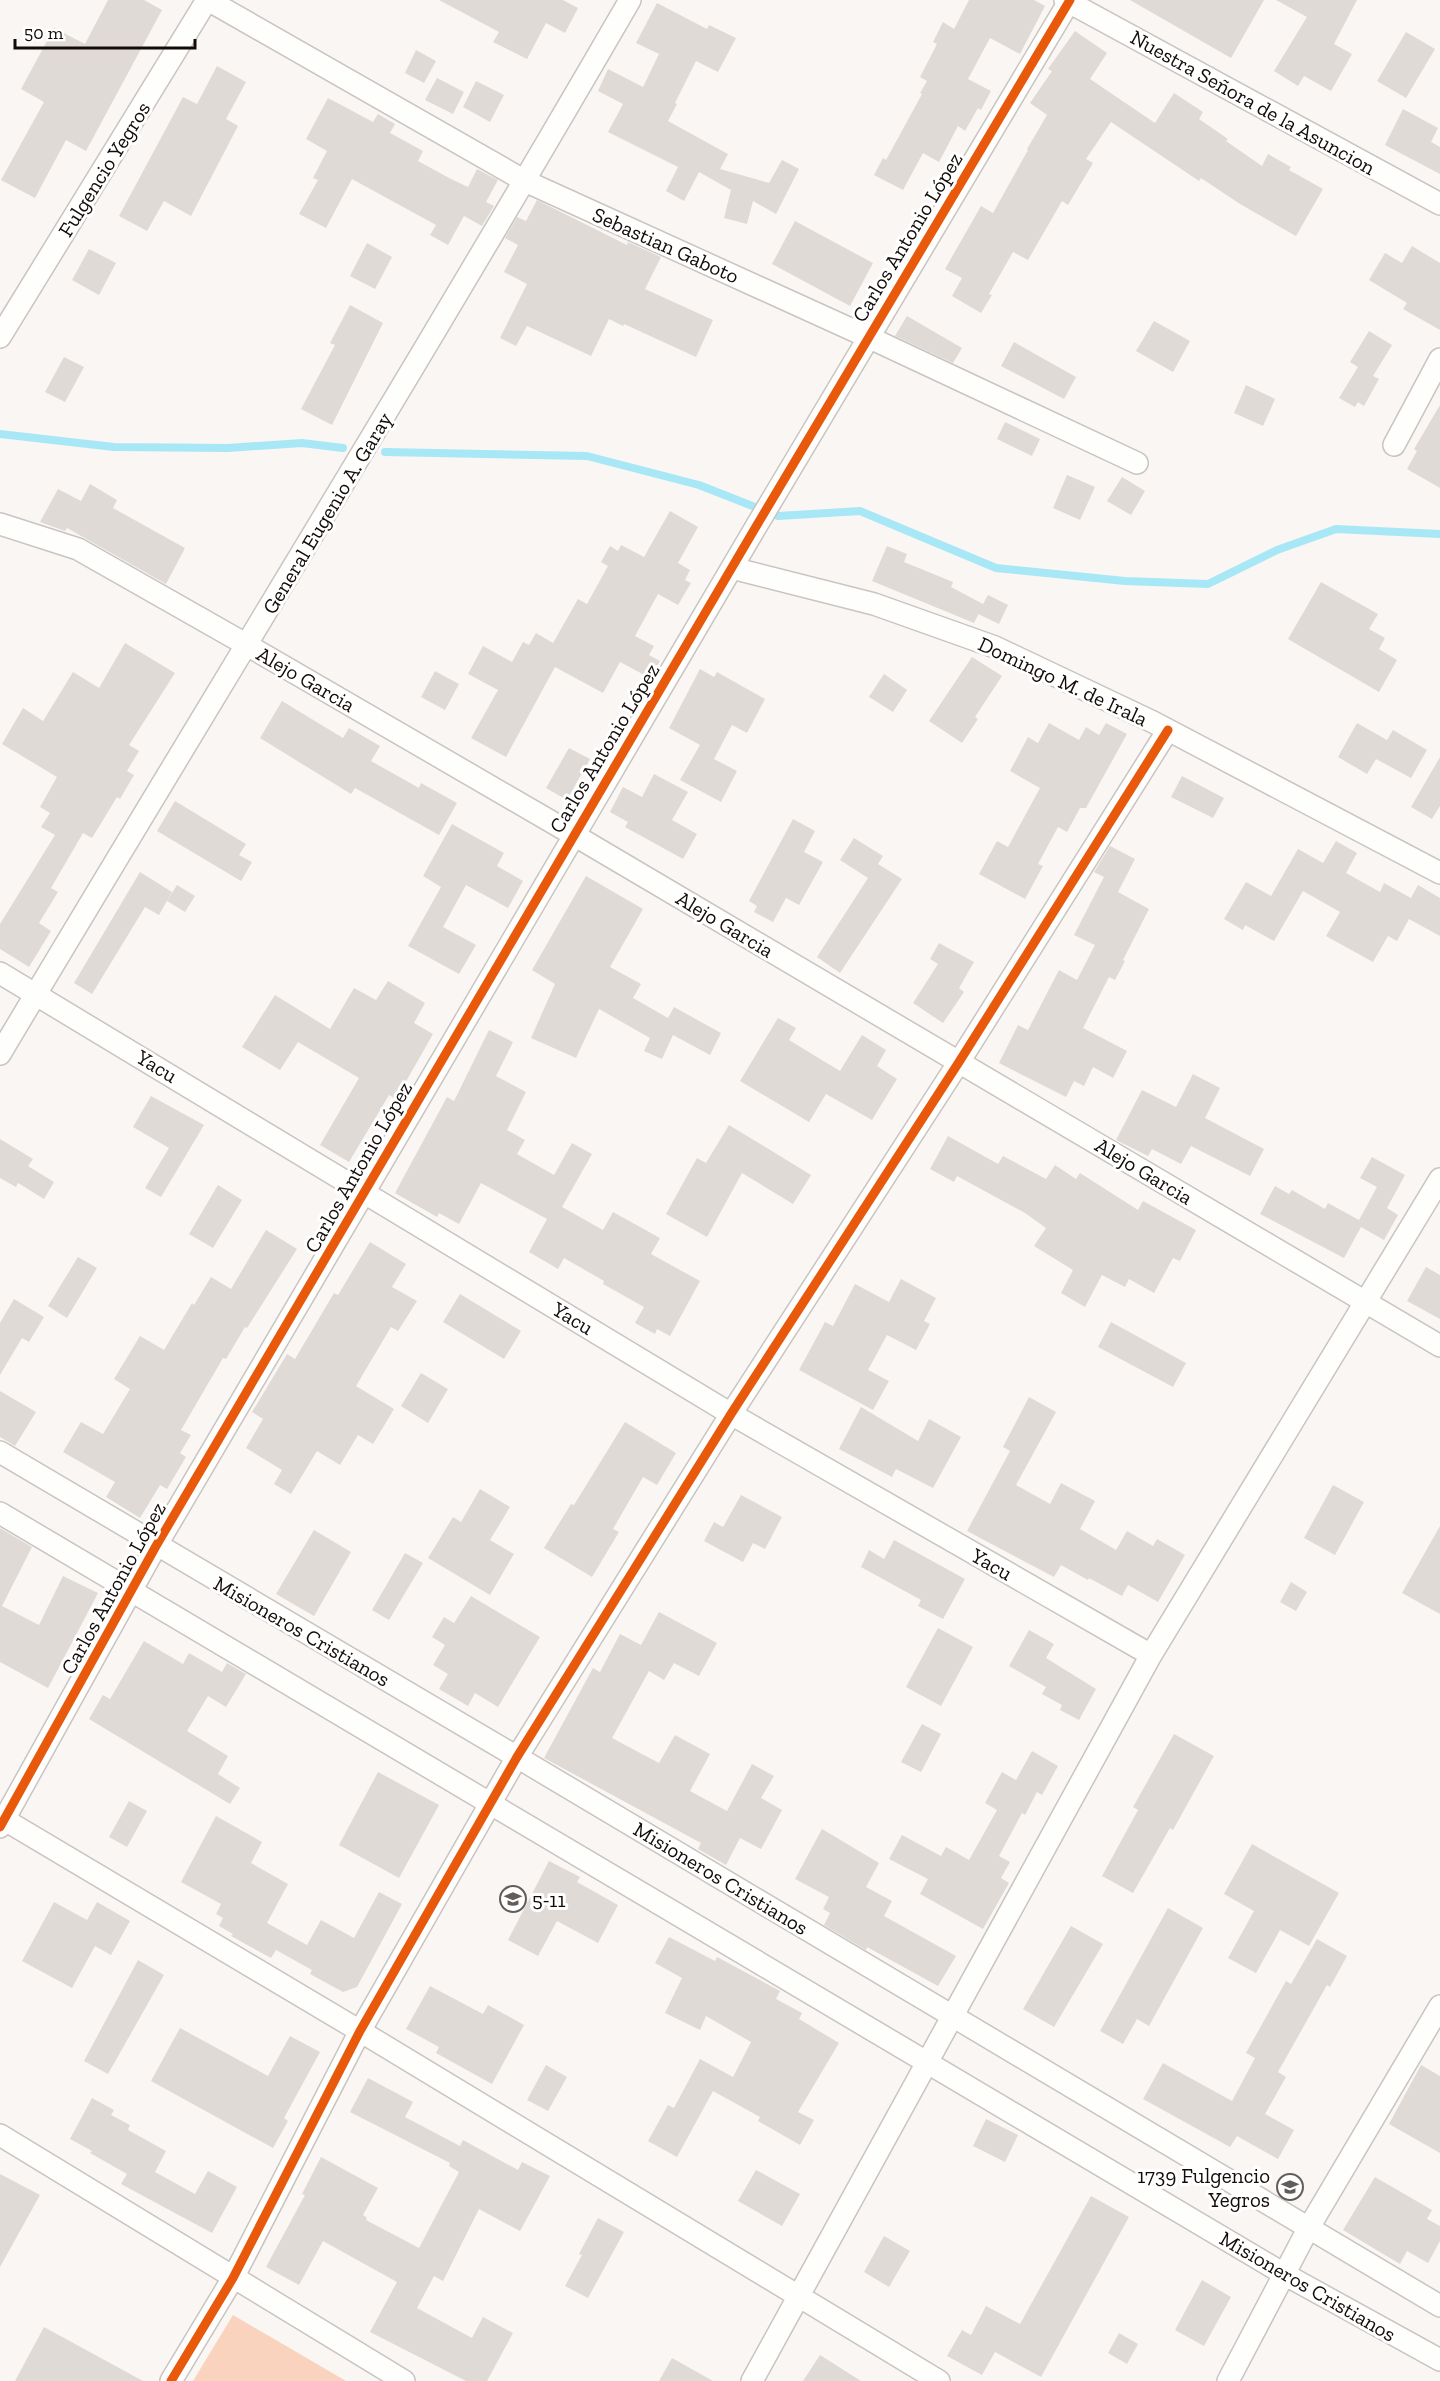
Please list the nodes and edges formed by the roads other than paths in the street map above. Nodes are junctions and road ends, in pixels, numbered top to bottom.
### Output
1 (208, 0) edge
2 (630, 0) edge
3 (1068, 1) edge
4 (525, 181) junction
5 (1440, 204) edge
6 (0, 337) edge
7 (868, 337) junction
8 (1440, 359) edge
9 (1394, 445) dead end
10 (1137, 463) dead end
11 (0, 524) edge
12 (732, 568) junction
13 (247, 645) junction
14 (1168, 730) junction
15 (574, 835) junction
16 (1440, 873) edge
17 (0, 973) edge
18 (36, 993) junction
19 (0, 1054) edge
20 (959, 1062) junction
21 (1440, 1179) edge
22 (364, 1192) junction
23 (1365, 1302) junction
24 (1440, 1346) edge
25 (731, 1414) junction
26 (0, 1452) edge
27 (0, 1513) edge
28 (156, 1546) junction
29 (132, 1591) junction
30 (1151, 1654) junction
31 (517, 1756) junction
32 (490, 1803) junction
33 (1, 1821) edge
34 (1440, 2006) edge
35 (953, 2016) junction
36 (360, 2031) junction
37 (926, 2062) junction
38 (0, 2135) edge
39 (1308, 2229) junction
40 (1284, 2274) junction
41 (233, 2278) junction
42 (799, 2297) junction
43 (1440, 2306) edge
44 (1440, 2360) edge
45 (171, 2381) edge
46 (404, 2381) edge
47 (753, 2381) edge
48 (939, 2381) edge
49 (1228, 2381) edge

1 - 4 street, Sebastian Gaboto
1 - 6 street, Fulgencio Yegros
2 - 4 street, General Eugenio A. Garay
3 - 5 street, Nuestra Señora de la Asuncion
3 - 7 street, Carlos Antonio López
4 - 7 street, Sebastian Gaboto
4 - 13 street, General Eugenio A. Garay
7 - 10 street, Sebastian Gaboto
7 - 12 street, Carlos Antonio López
8 - 9 street
11 - 13 street, Alejo Garcia
12 - 14 street, Domingo M. de Irala
12 - 15 street, Carlos Antonio López
13 - 15 street, Alejo Garcia
13 - 18 street, General Eugenio A. Garay
14 - 16 street, Domingo M. de Irala
14 - 20 street
15 - 20 street, Alejo Garcia
15 - 22 street, Carlos Antonio López
17 - 18 street, Yacu
18 - 19 street, General Eugenio A. Garay
18 - 22 street, Yacu
20 - 23 street, Alejo Garcia
20 - 25 street
21 - 23 street
22 - 25 street, Yacu
22 - 28 street, Carlos Antonio López
23 - 24 street, Alejo Garcia
23 - 30 street
25 - 30 street, Yacu
25 - 31 street
26 - 28 street, Misioneros Cristianos
27 - 29 street, Misioneros Cristianos
28 - 29 street, Carlos Antonio López
28 - 31 street, Misioneros Cristianos
29 - 32 street, Misioneros Cristianos
29 - 33 street, Carlos Antonio López
30 - 35 street
31 - 32 street
31 - 35 street, Misioneros Cristianos
32 - 36 street
32 - 37 street, Misioneros Cristianos
33 - 36 street
34 - 39 street
35 - 37 street
35 - 39 street, Misioneros Cristianos
36 - 41 street
36 - 42 street
37 - 40 street, Misioneros Cristianos
37 - 42 street
38 - 41 street
39 - 40 street
39 - 43 street, Misioneros Cristianos
40 - 44 street, Misioneros Cristianos
40 - 49 street
41 - 45 street
41 - 46 street
42 - 47 street
42 - 48 street

